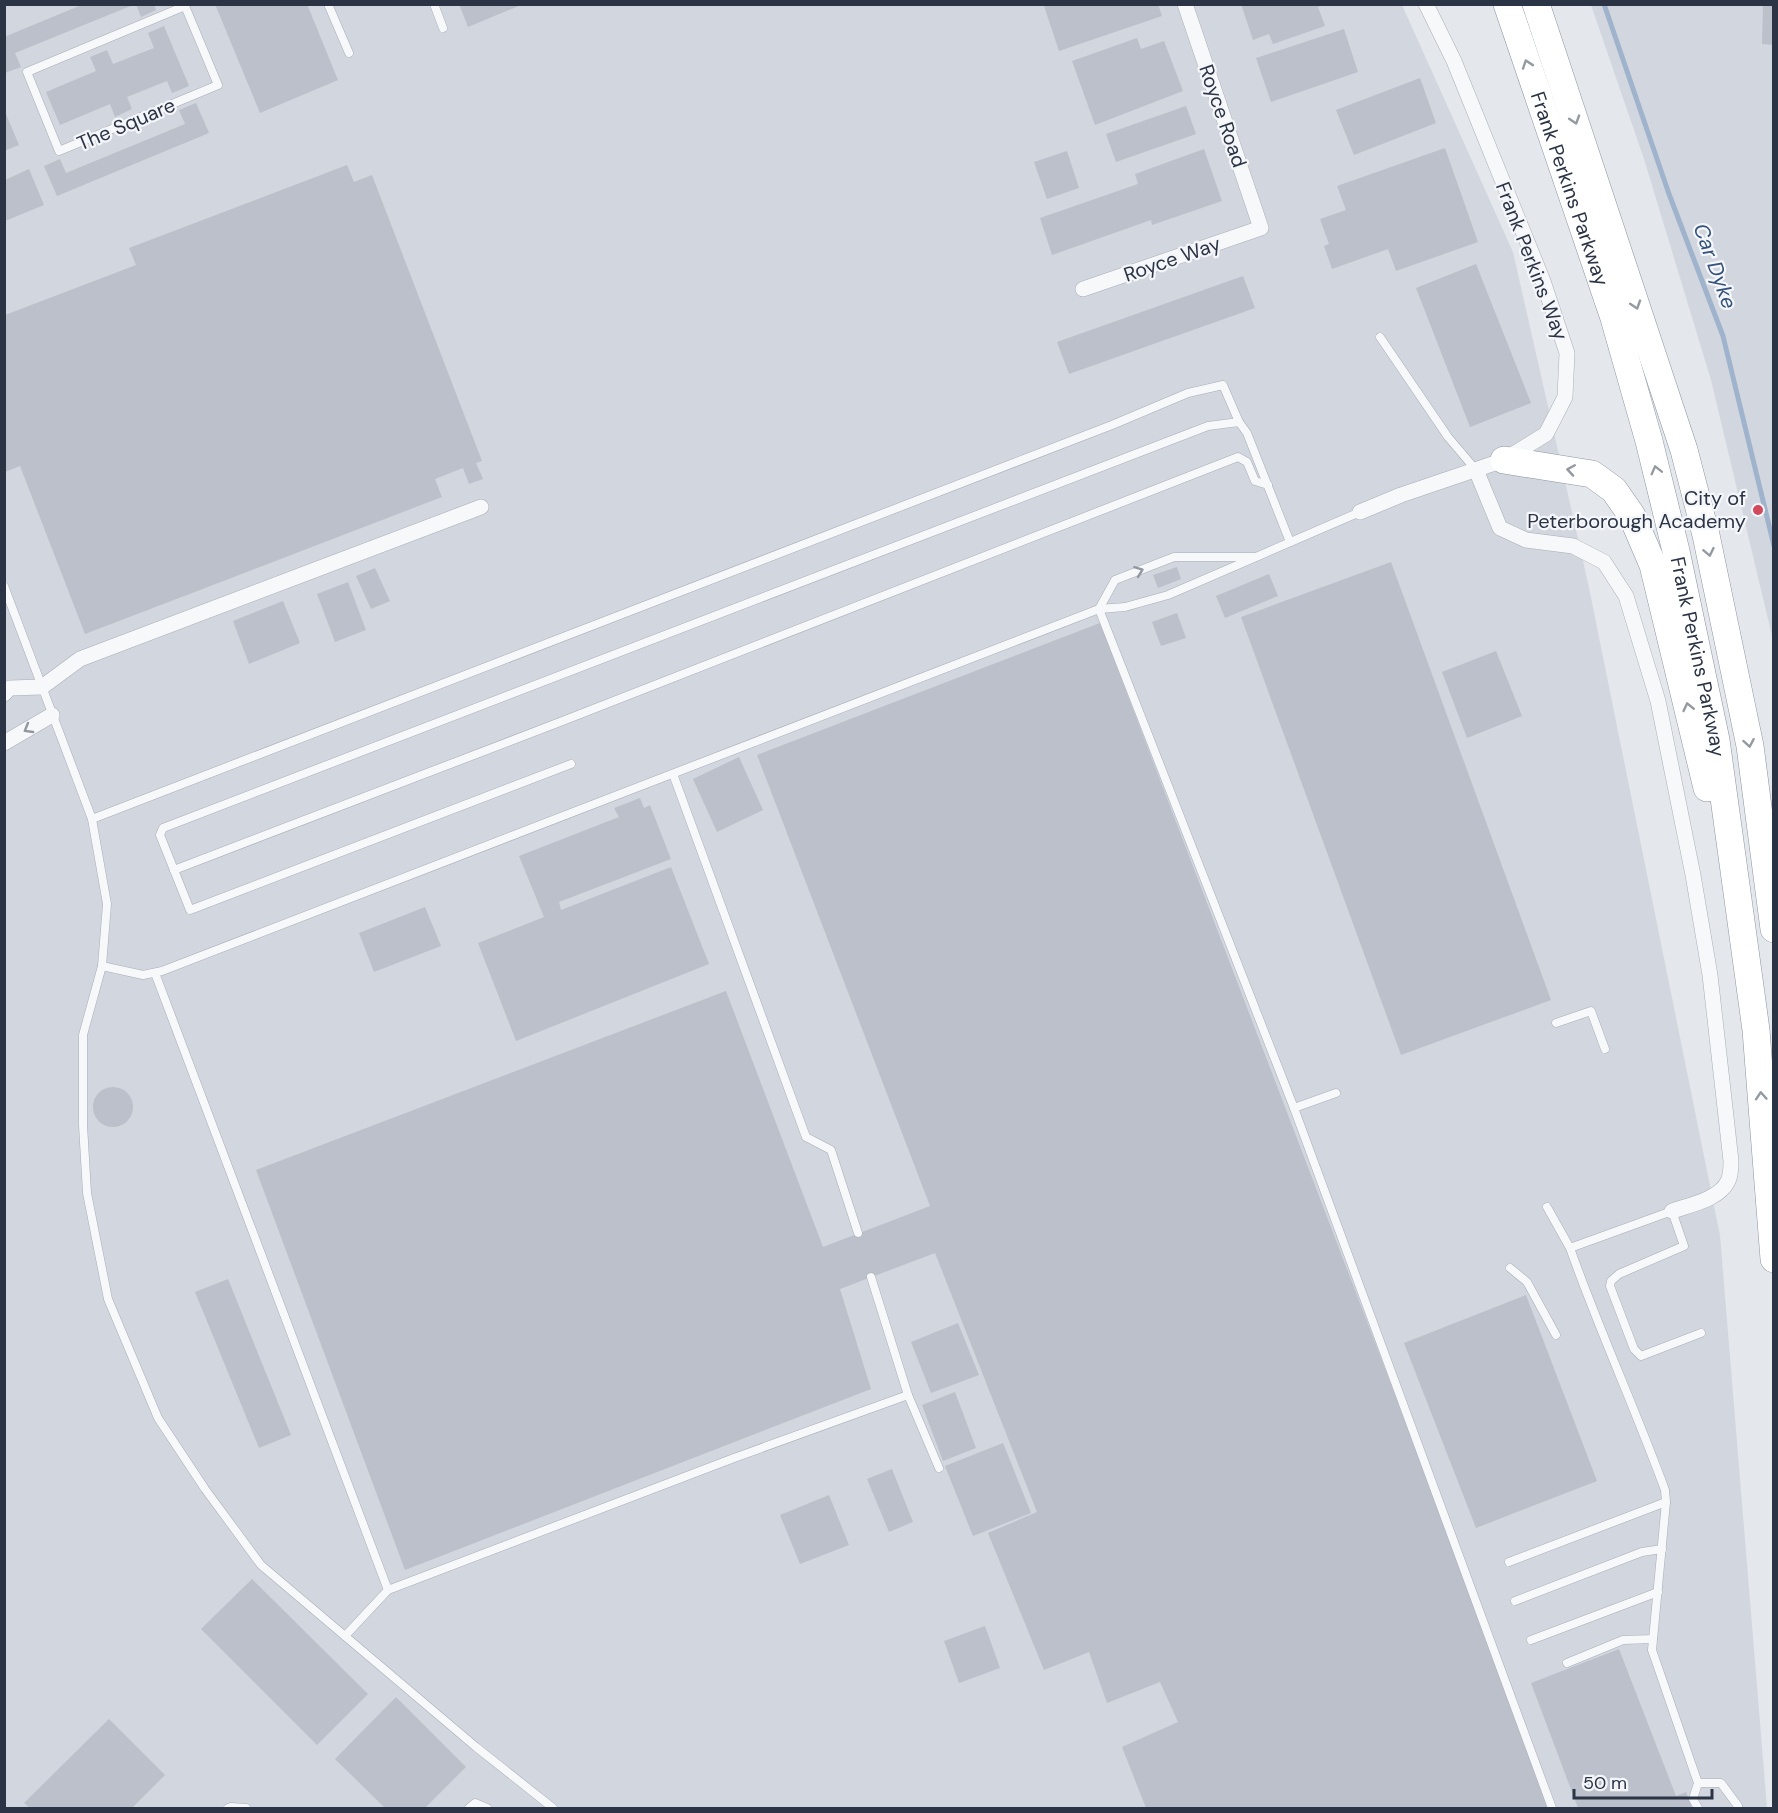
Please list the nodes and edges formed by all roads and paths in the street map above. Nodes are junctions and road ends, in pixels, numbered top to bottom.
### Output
1 (328, 4) edge
2 (434, 4) edge
3 (1185, 4) edge
4 (1426, 4) edge
5 (1507, 4) edge
6 (1536, 4) edge
7 (184, 5) edge
8 (443, 28) dead end
9 (349, 53) dead end
10 (1261, 228) joint
11 (1083, 289) dead end
12 (1380, 337) dead end
13 (1239, 422) junction
14 (1504, 460) junction
15 (1476, 470) junction
16 (1268, 485) junction
17 (481, 507) dead end
18 (1360, 512) joint
19 (1290, 543) junction
20 (1256, 557) junction
21 (4, 586) edge
22 (1099, 609) junction
23 (42, 687) junction
24 (4, 694) edge
25 (52, 715) junction
26 (4, 743) edge
27 (571, 764) dead end
28 (673, 774) junction
29 (92, 819) junction
30 (174, 870) junction
31 (1773, 929) edge
32 (1745, 948) junction
33 (102, 966) junction
34 (155, 973) junction
35 (1556, 1023) dead end
36 (1605, 1049) dead end
37 (1336, 1093) dead end
38 (1294, 1108) junction
39 (1547, 1207) dead end
40 (1672, 1211) junction
41 (858, 1233) dead end
42 (1570, 1248) junction
43 (1773, 1259) edge
44 (1510, 1268) dead end
45 (871, 1277) dead end
46 (1701, 1333) dead end
47 (1556, 1335) dead end
48 (908, 1395) junction
49 (939, 1468) dead end
50 (1666, 1502) junction
51 (1662, 1549) junction
52 (1509, 1562) dead end
53 (388, 1590) junction
54 (1658, 1592) junction
55 (1515, 1601) dead end
56 (345, 1636) junction
57 (1653, 1639) junction
58 (1531, 1640) dead end
59 (1567, 1663) dead end
60 (1698, 1783) junction
61 (228, 1809) edge
62 (246, 1809) edge
63 (469, 1809) edge
64 (488, 1809) edge
65 (553, 1809) edge
66 (1552, 1809) edge
67 (1698, 1809) edge
68 (1737, 1809) edge

1 - 9 lane
2 - 8 lane
3 - 10 street, Royce Road
4 - 14 street, Frank Perkins Way
32 -> 5 highway, Frank Perkins Parkway
6 -> 31 highway, Frank Perkins Parkway
7 - 7 lane, The Square
10 - 11 street, Royce Way
12 - 15 lane
13 - 16 lane
13 - 29 lane
13 - 30 lane
14 - 15 street, Frank Perkins Way
32 -> 14 highway
15 - 18 street, Frank Perkins Way
15 - 40 street
16 - 19 lane
16 - 30 lane
17 - 23 street
18 - 19 lane
19 - 20 lane
20 - 22 lane
22 -> 20 lane
21 - 23 lane
22 - 28 lane
22 - 38 lane
23 - 24 street
23 - 25 lane
25 -> 26 street
25 - 29 lane
27 - 30 lane
28 - 34 lane
28 - 41 lane
29 - 33 lane
43 -> 32 highway, Frank Perkins Parkway
33 - 34 lane
33 - 56 lane
34 - 53 lane
35 - 36 lane
37 - 38 lane
38 - 66 lane
39 - 42 lane
40 - 42 lane
40 - 46 lane
42 - 50 lane
44 - 47 lane
45 - 48 lane
48 - 49 lane
48 - 53 lane
50 - 51 lane
50 - 52 lane
51 - 54 lane
51 - 55 lane
53 - 56 lane
54 - 57 lane
54 - 58 lane
56 - 65 lane
57 - 59 lane
57 - 60 lane
60 - 67 lane
60 - 68 lane
61 - 62 lane
63 - 64 lane

